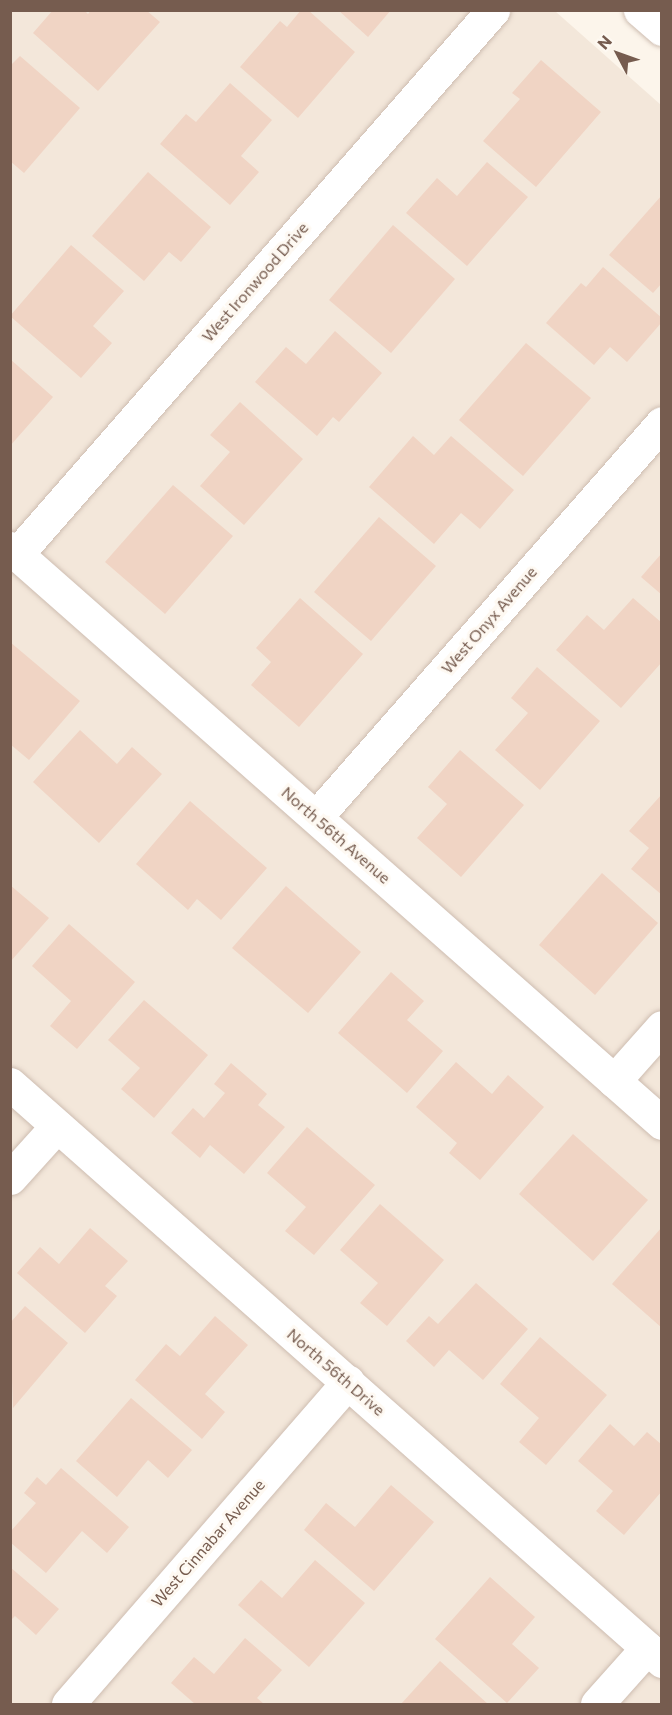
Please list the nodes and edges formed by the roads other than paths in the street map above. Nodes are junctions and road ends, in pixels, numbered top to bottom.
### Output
1 (493, 10) edge
2 (640, 10) edge
3 (662, 29) edge
4 (662, 423) edge
5 (14, 551) edge
6 (316, 817) junction
7 (662, 1027) edge
8 (614, 1082) junction
9 (10, 1084) edge
10 (662, 1123) edge
11 (57, 1126) junction
12 (10, 1178) edge
13 (348, 1382) junction
14 (654, 1654) edge
15 (68, 1704) edge
16 (597, 1704) edge

1 - 5 street, West Ironwood Drive
2 - 3 street
4 - 6 street, West Onyx Avenue
5 - 6 street, North 56th Avenue
6 - 8 street, North 56th Avenue
7 - 8 street
8 - 10 street, North 56th Avenue
9 - 11 street, North 56th Drive
11 - 12 street
11 - 13 street, North 56th Drive
13 - 14 street, North 56th Drive
13 - 15 street, West Cinnabar Avenue
14 - 16 street

